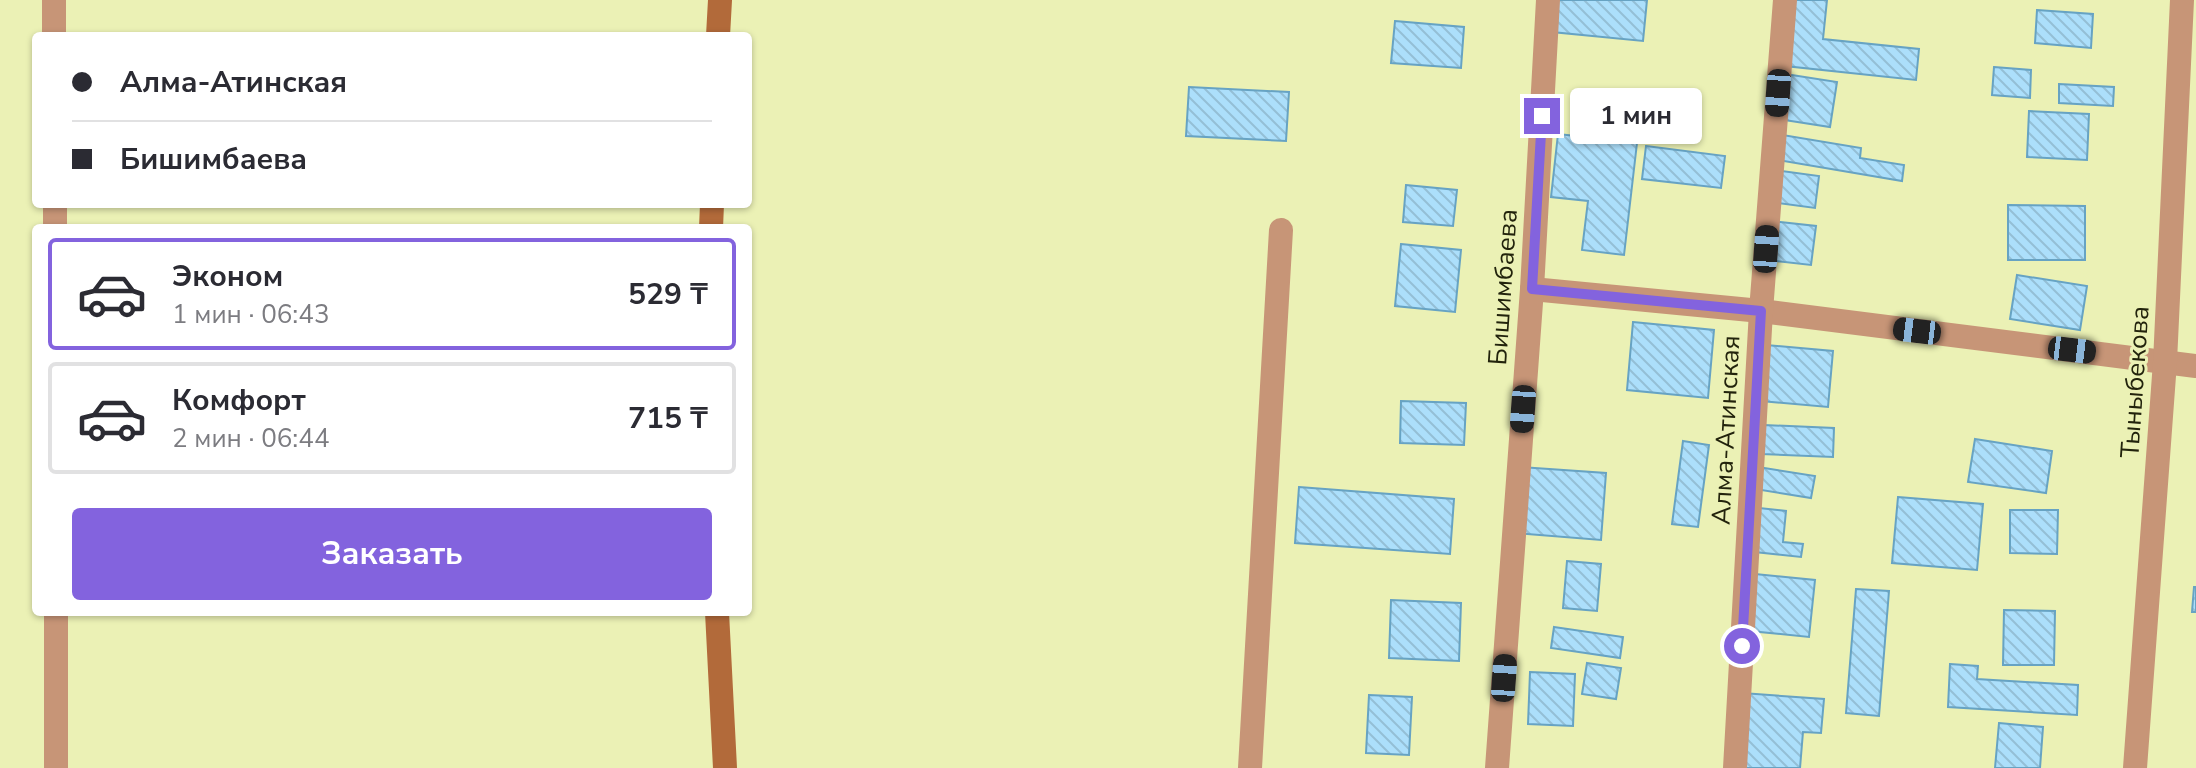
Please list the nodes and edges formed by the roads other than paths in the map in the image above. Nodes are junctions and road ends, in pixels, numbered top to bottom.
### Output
1 (54, 0) edge
2 (720, 0) edge
3 (1548, 0) edge
4 (1785, 0) edge
5 (2182, 0) edge
6 (54, 32) edge
7 (718, 32) edge
8 (1281, 230) dead end
9 (1532, 289) junction
10 (1761, 311) junction
11 (2165, 362) junction
12 (2196, 366) edge
13 (56, 616) edge
14 (717, 616) edge
15 (56, 768) edge
16 (725, 768) edge
17 (1250, 768) edge
18 (1497, 768) edge
19 (1735, 768) edge
20 (2135, 768) edge

1 - 6 street
2 - 7 main road
3 - 9 street, Бишимбаева
4 - 10 street, Алма-Атинская
5 - 11 street, Тыныбекова
8 - 17 street
9 - 10 street
9 - 18 street, Бишимбаева
10 - 11 street
10 - 19 street, Алма-Атинская
11 - 12 street
11 - 20 street, Тыныбекова
13 - 15 street
14 - 16 main road

